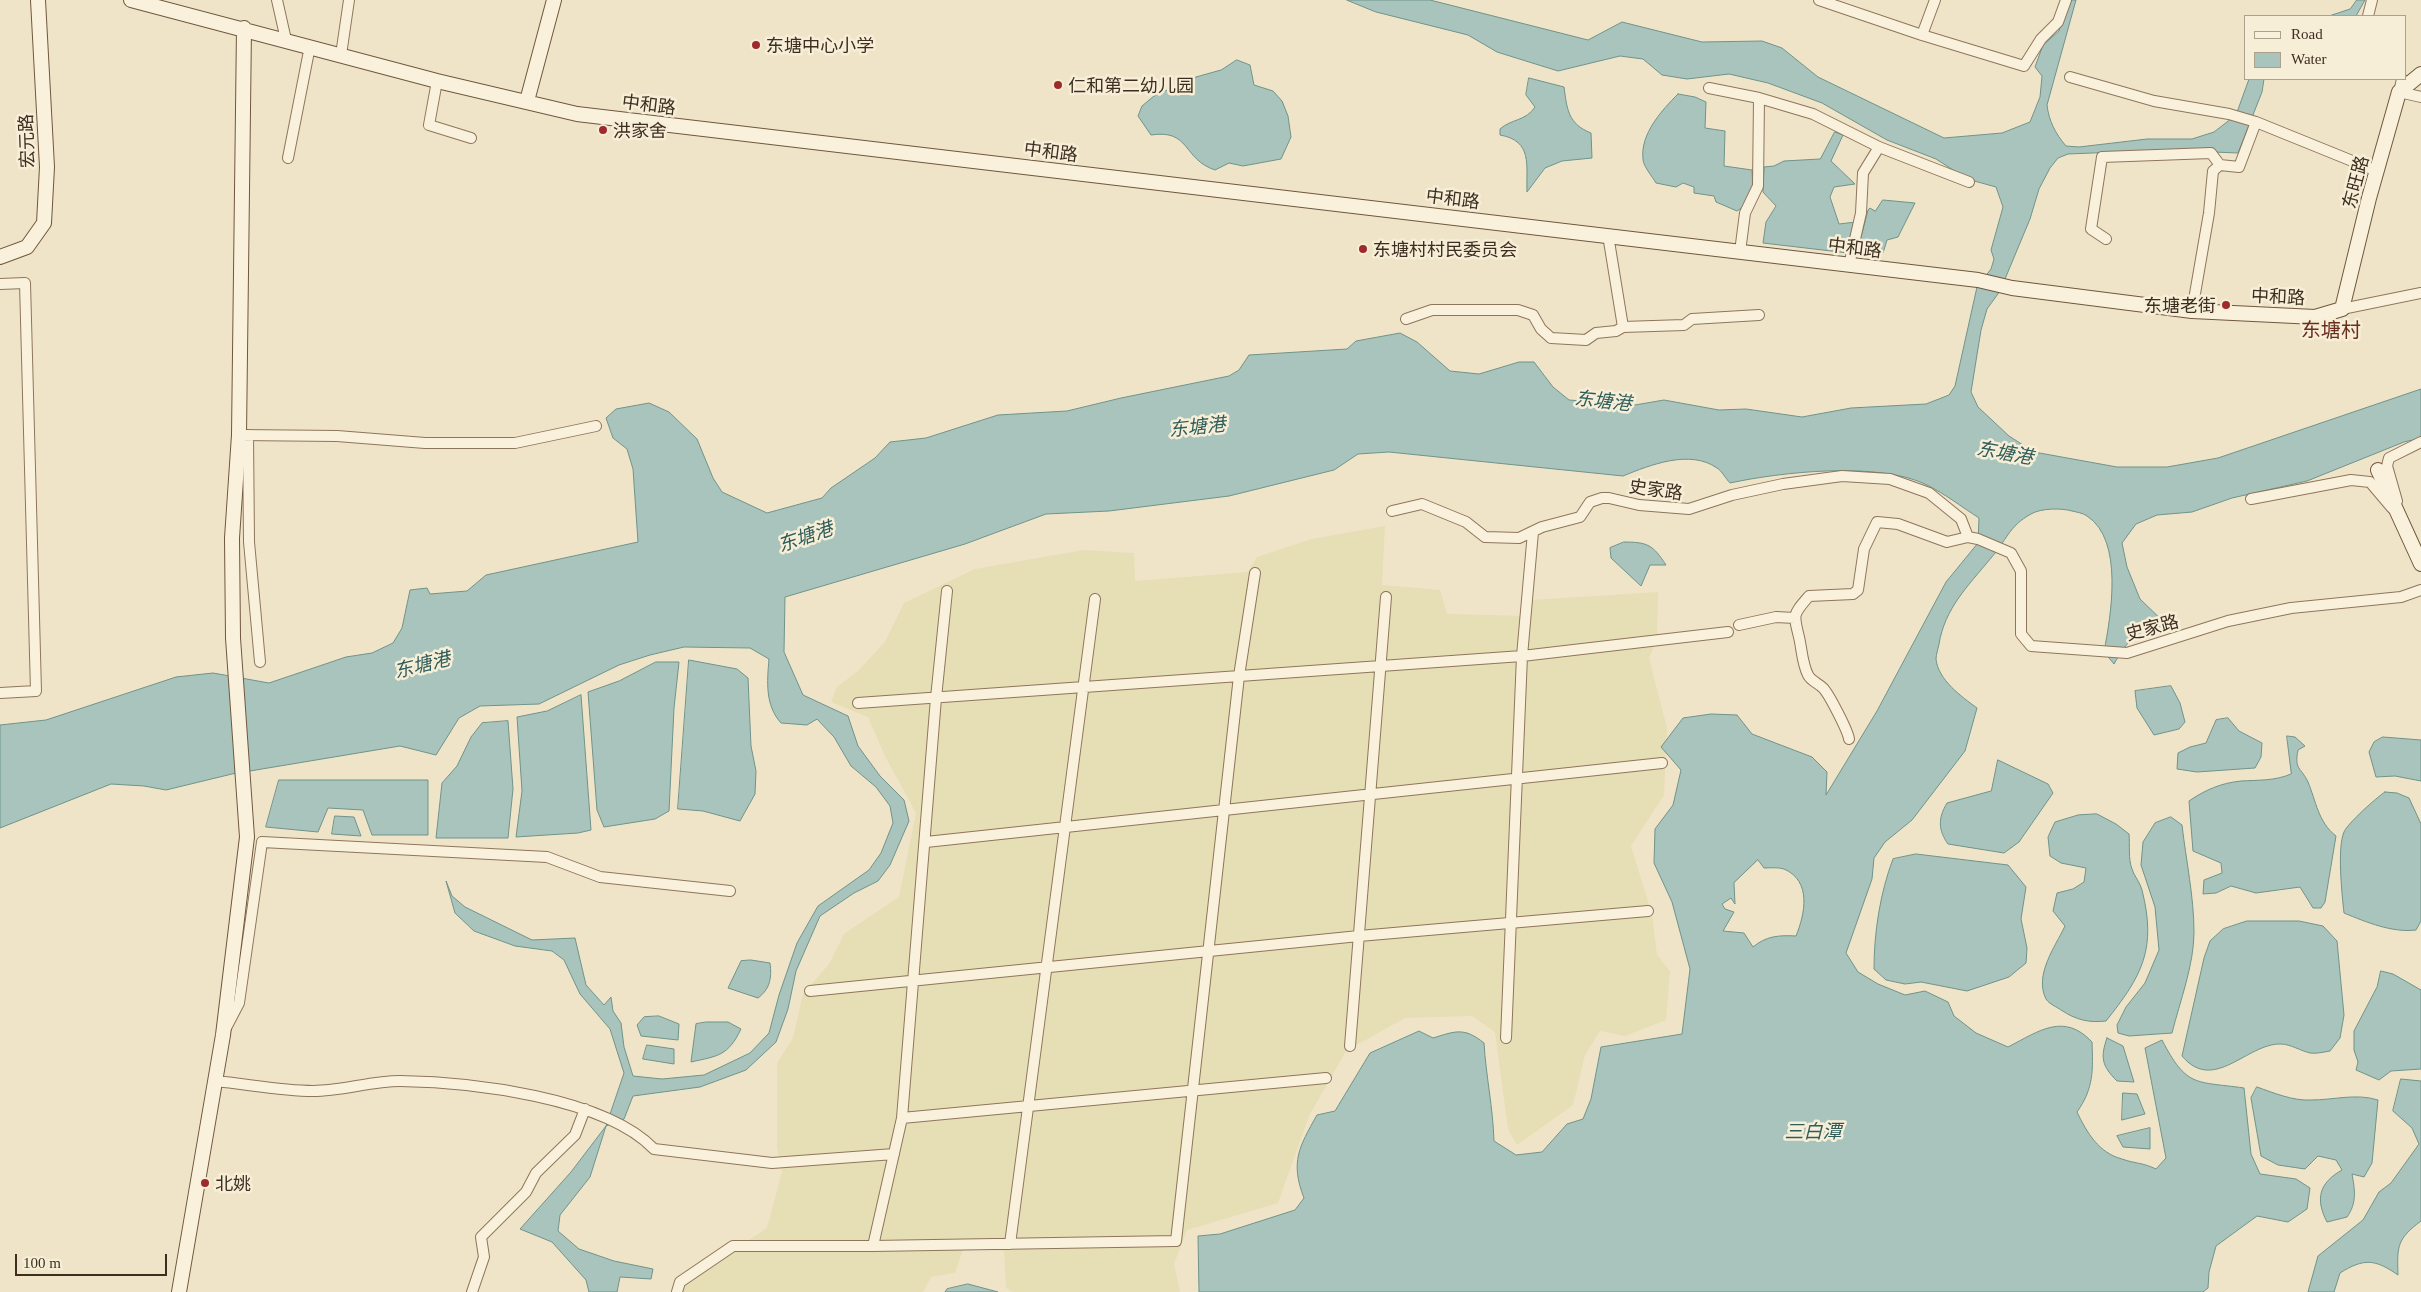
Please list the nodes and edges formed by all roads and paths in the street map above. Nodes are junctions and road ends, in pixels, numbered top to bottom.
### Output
1 (38, 0) edge
2 (131, 0) edge
3 (277, 0) edge
4 (348, 0) edge
5 (554, 0) edge
6 (1819, 0) edge
7 (1935, 0) edge
8 (2066, 0) edge
9 (2372, 0) edge
10 (2368, 15) edge
11 (244, 28) junction
12 (1922, 35) junction
13 (286, 40) junction
14 (310, 46) junction
15 (341, 54) junction
16 (2421, 74) edge
17 (2070, 78) dead end
18 (437, 81) junction
19 (2400, 85) edge
20 (1709, 88) dead end
21 (2421, 97) edge
22 (1759, 98) junction
23 (527, 101) junction
24 (2256, 122) junction
25 (471, 138) dead end
26 (1879, 147) junction
27 (288, 158) dead end
28 (2220, 165) junction
29 (2377, 171) junction
30 (1969, 182) dead end
31 (1608, 235) junction
32 (2106, 239) dead end
33 (1740, 252) junction
34 (0, 257) edge
35 (1849, 265) junction
36 (0, 284) edge
37 (2421, 293) edge
38 (2342, 309) junction
39 (2192, 311) junction
40 (1759, 315) dead end
41 (1406, 320) dead end
42 (1623, 327) junction
43 (596, 426) dead end
44 (243, 435) junction
45 (2421, 442) edge
46 (2378, 470) dead end
47 (2252, 499) dead end
48 (1392, 511) dead end
49 (2398, 515) junction
50 (1533, 532) junction
51 (1968, 537) junction
52 (2421, 564) edge
53 (1255, 573) dead end
54 (2421, 590) edge
55 (947, 591) dead end
56 (1386, 596) dead end
57 (1095, 599) dead end
58 (1795, 618) junction
59 (1739, 625) dead end
60 (1728, 632) dead end
61 (1522, 656) junction
62 (260, 662) dead end
63 (1382, 666) junction
64 (1239, 676) junction
65 (1084, 687) junction
66 (0, 693) edge
67 (936, 698) junction
68 (858, 703) dead end
69 (1849, 739) dead end
70 (1662, 763) dead end
71 (1517, 778) junction
72 (1371, 793) junction
73 (1225, 808) junction
74 (1067, 826) junction
75 (926, 842) junction
76 (730, 891) dead end
77 (1648, 911) dead end
78 (1510, 923) junction
79 (1359, 936) junction
80 (1209, 951) junction
81 (1047, 968) junction
82 (914, 982) junction
83 (810, 991) dead end
84 (223, 1035) junction
85 (1506, 1038) dead end
86 (1350, 1046) dead end
87 (1326, 1078) dead end
88 (215, 1081) junction
89 (1193, 1091) junction
90 (1029, 1106) junction
91 (585, 1109) junction
92 (902, 1118) junction
93 (894, 1154) junction
94 (1010, 1244) junction
95 (873, 1246) junction
96 (179, 1292) edge
97 (472, 1292) edge
98 (677, 1292) edge

1 - 34 street, 宏元路
2 - 11 street, 中和路
3 - 13 street
4 - 15 street
5 - 23 street
6 - 12 street
7 - 12 street
8 - 12 street
9 - 10 street
11 - 13 street, 中和路
11 - 44 street
13 - 14 street, 中和路
14 - 15 street, 中和路
14 - 27 street
15 - 18 street, 中和路
16 - 19 street
17 - 24 street
18 - 23 street, 中和路
18 - 25 street
19 - 21 street
19 - 29 street, 东旺路
20 - 22 street
22 - 26 street
22 - 33 street
23 - 31 street, 中和路
24 - 28 street
24 - 29 street
26 - 30 street
26 - 35 street
28 - 32 street
28 - 39 street
29 - 38 street, 东旺路
31 - 33 street, 中和路
31 - 42 street
33 - 35 street, 中和路
35 - 39 street, 中和路
36 - 66 street
37 - 38 street, 中和路
38 - 39 street, 中和路
40 - 42 street
41 - 42 street
43 - 44 street
44 - 62 street
44 - 84 street
45 - 49 street
46 - 49 street
47 - 49 street
48 - 50 street, 史家路
49 - 52 street
50 - 51 street, 史家路
50 - 61 street
51 - 54 street, 史家路
51 - 58 street, 史家路
53 - 64 street
55 - 67 street
56 - 63 street
57 - 65 street
58 - 59 street
58 - 69 street
60 - 61 street
61 - 63 street
61 - 71 street
63 - 64 street
63 - 72 street
64 - 65 street
64 - 73 street
65 - 67 street
65 - 74 street
67 - 68 street
67 - 75 street
70 - 71 street
71 - 72 street
71 - 78 street
72 - 73 street
72 - 79 street
73 - 74 street
73 - 80 street
74 - 75 street
74 - 81 street
75 - 82 street
76 - 84 street
77 - 78 street
78 - 79 street
78 - 85 street
79 - 80 street
79 - 86 street
80 - 81 street
80 - 89 street
81 - 82 street
81 - 90 street
82 - 83 street
82 - 92 street
84 - 88 street
87 - 89 street
88 - 91 street
88 - 96 street
89 - 90 street
89 - 94 street
90 - 92 street
90 - 94 street
91 - 93 street
91 - 97 street
92 - 93 street
93 - 95 street
94 - 95 street
95 - 98 street

